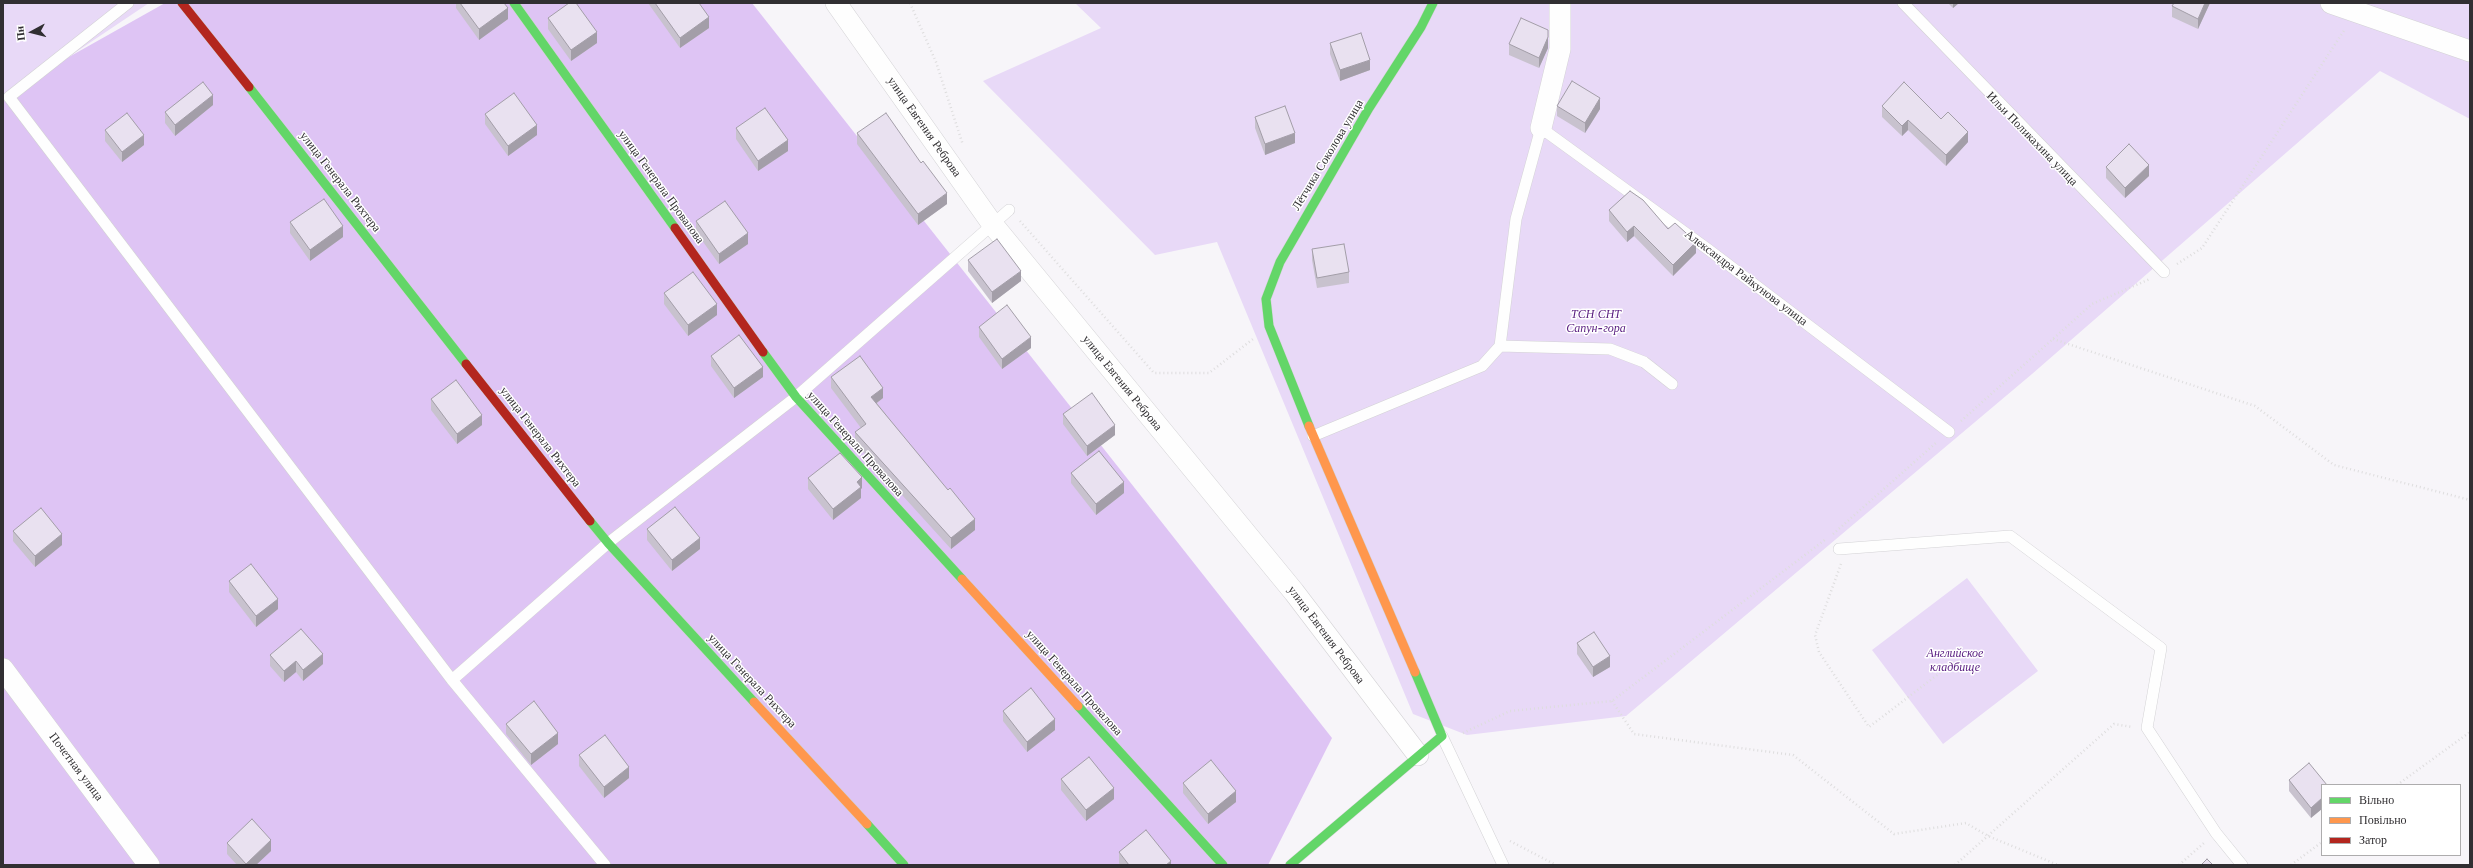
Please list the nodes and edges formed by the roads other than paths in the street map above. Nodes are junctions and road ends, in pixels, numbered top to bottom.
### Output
1 (128, 3) edge
2 (182, 3) edge
3 (514, 3) edge
4 (836, 3) edge
5 (1433, 3) edge
6 (1560, 3) edge
7 (1903, 3) edge
8 (2331, 3) edge
9 (2470, 51) edge
10 (1541, 128) junction
11 (1009, 210) road end
12 (993, 224) junction
13 (2164, 272) road end
14 (1500, 346) junction
15 (1672, 384) dead end
16 (796, 397) junction
17 (1949, 432) road end
18 (1313, 436) junction
19 (608, 543) junction
20 (1839, 549) road end
21 (3, 669) edge
22 (452, 680) junction
23 (1442, 736) junction
24 (1418, 755) junction
25 (149, 865) edge
26 (605, 865) edge
27 (904, 865) edge
28 (1223, 865) edge
29 (1290, 865) edge
30 (1503, 865) edge
31 (2242, 865) edge

1 - 22 lane
2 - 19 street, улица Генерала Рихтера
3 - 16 street, улица Генерала Провалова
4 - 12 street, улица Евгения Реброва
5 - 18 street, Лётчика Соколова улица
6 - 10 street
7 - 13 lane, Ильи Поликахина улица
8 - 9 street
10 - 14 lane
10 - 17 lane, Александра Райкунова улица
11 - 12 lane
12 - 16 lane
12 - 24 street, улица Евгения Реброва
14 - 15 lane
14 - 18 lane
16 - 19 lane
16 - 28 street, улица Генерала Провалова
18 - 23 street, Лётчика Соколова улица
19 - 22 lane
19 - 27 street, улица Генерала Рихтера
20 - 31 lane
21 - 25 street, Почетная улица
22 - 26 lane
23 - 24 street
23 - 30 lane
24 - 29 street

